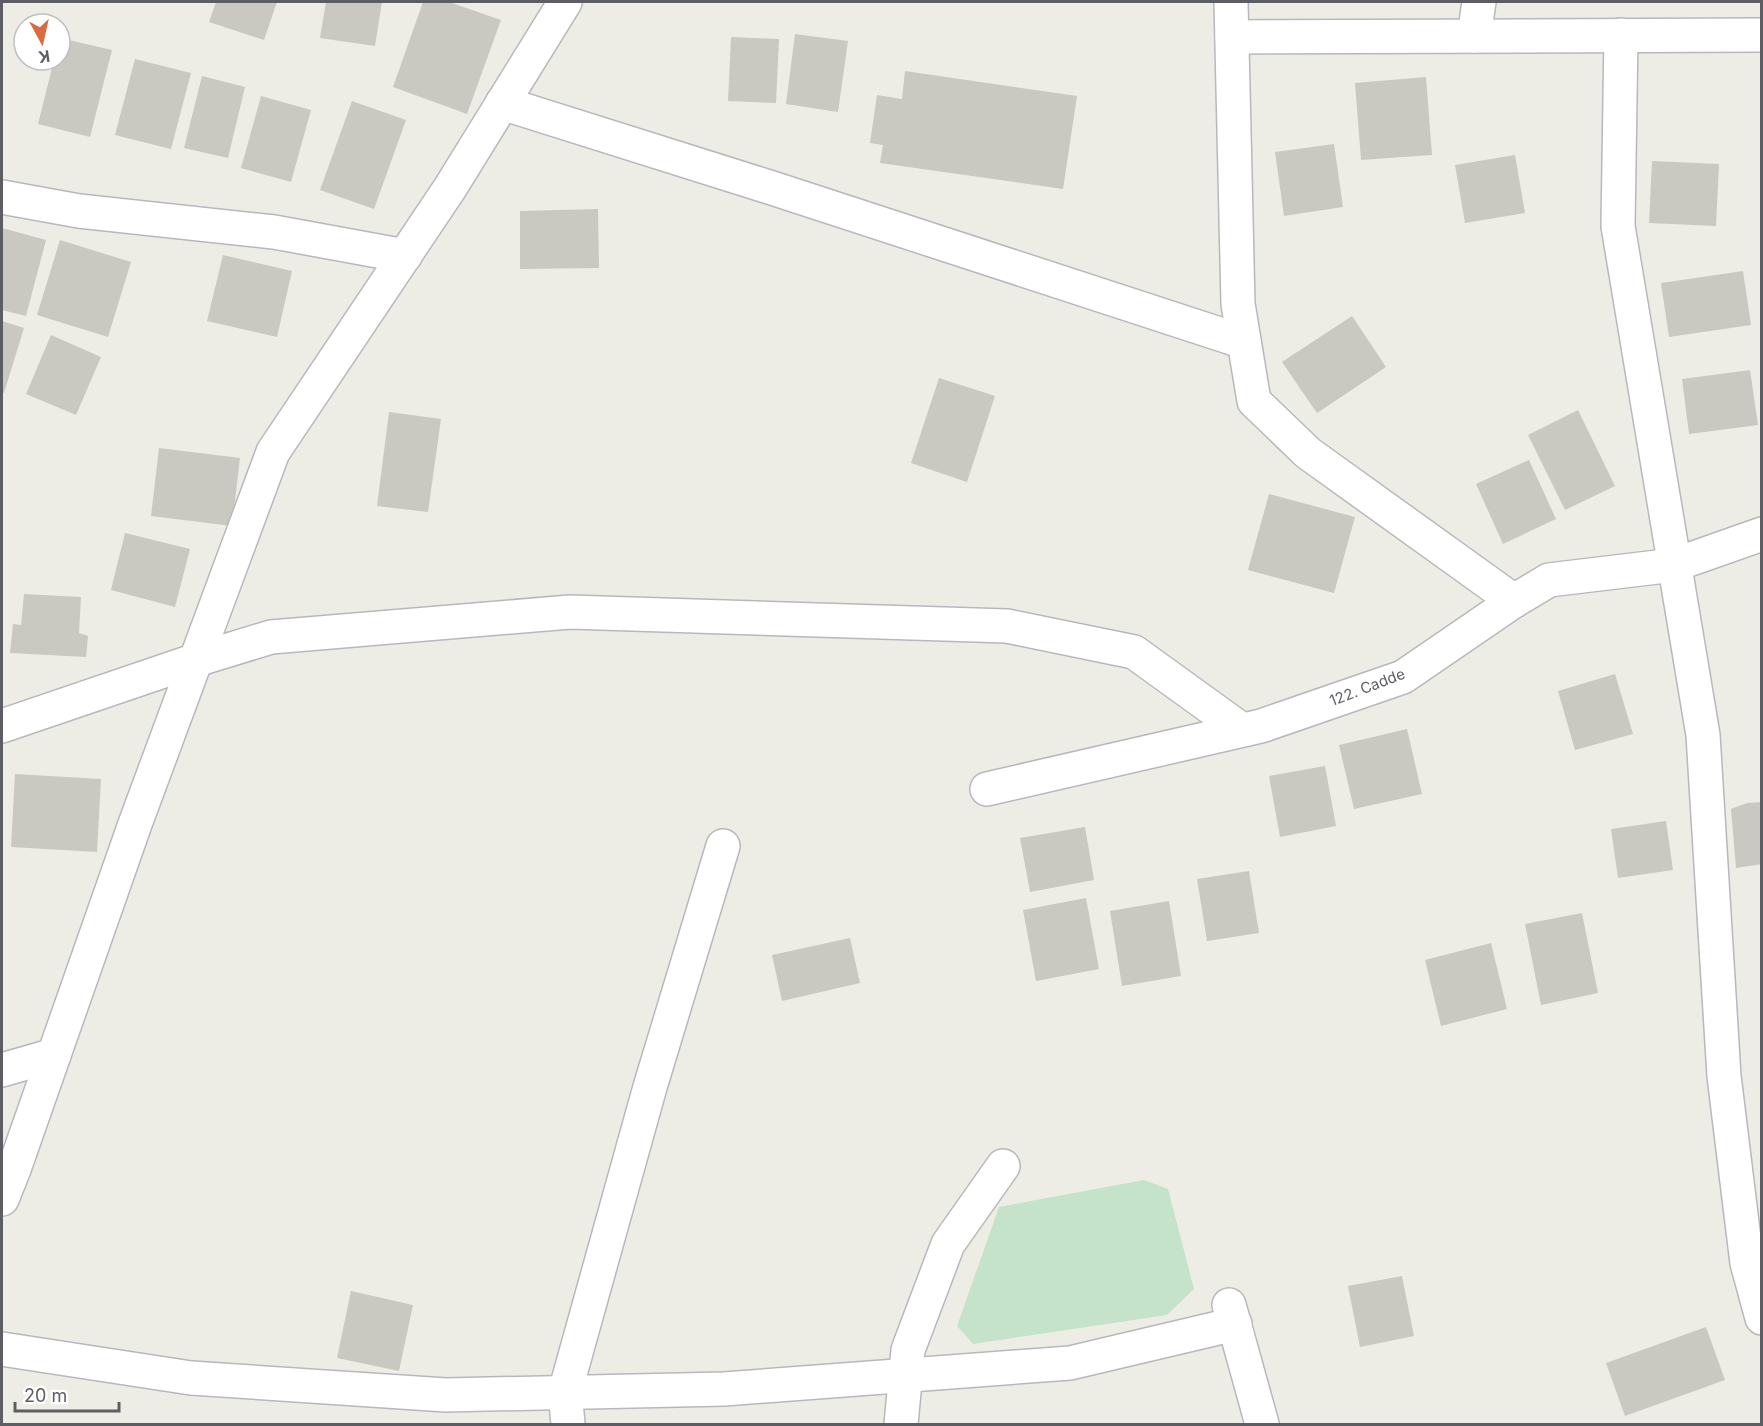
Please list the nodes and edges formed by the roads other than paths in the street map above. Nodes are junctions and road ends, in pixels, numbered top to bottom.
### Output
1 (565, 2) edge
2 (1231, 2) edge
3 (1479, 2) edge
4 (1621, 35) junction
5 (1761, 35) edge
6 (1474, 36) junction
7 (1232, 37) junction
8 (502, 104) junction
9 (2, 197) edge
10 (405, 256) junction
11 (1244, 342) junction
12 (1761, 534) edge
13 (1674, 565) junction
14 (1514, 601) junction
15 (196, 660) junction
16 (2, 726) edge
17 (1242, 730) junction
18 (987, 789) dead end
19 (723, 846) dead end
20 (54, 1054) junction
21 (2, 1070) edge
22 (1003, 1166) dead end
23 (2, 1199) edge
24 (1761, 1318) edge
25 (2, 1349) edge
26 (906, 1374) junction
27 (565, 1392) junction
28 (568, 1425) edge
29 (901, 1425) edge
30 (1262, 1425) edge

1 - 8 street
2 - 7 street
3 - 6 street
4 - 5 street
4 - 6 street
4 - 13 street
6 - 7 street
7 - 11 street
8 - 10 street
8 - 11 street
9 - 10 street
10 - 15 street
11 - 14 street
12 - 13 street, 122. Cadde
13 - 14 street, 122. Cadde
13 - 24 street
14 - 17 street, 122. Cadde
15 - 16 street
15 - 17 street
15 - 20 street
17 - 18 street, 122. Cadde
19 - 27 street
20 - 21 street
20 - 23 street
22 - 26 street
25 - 27 street
26 - 27 street
26 - 29 street
26 - 30 street
27 - 28 street

